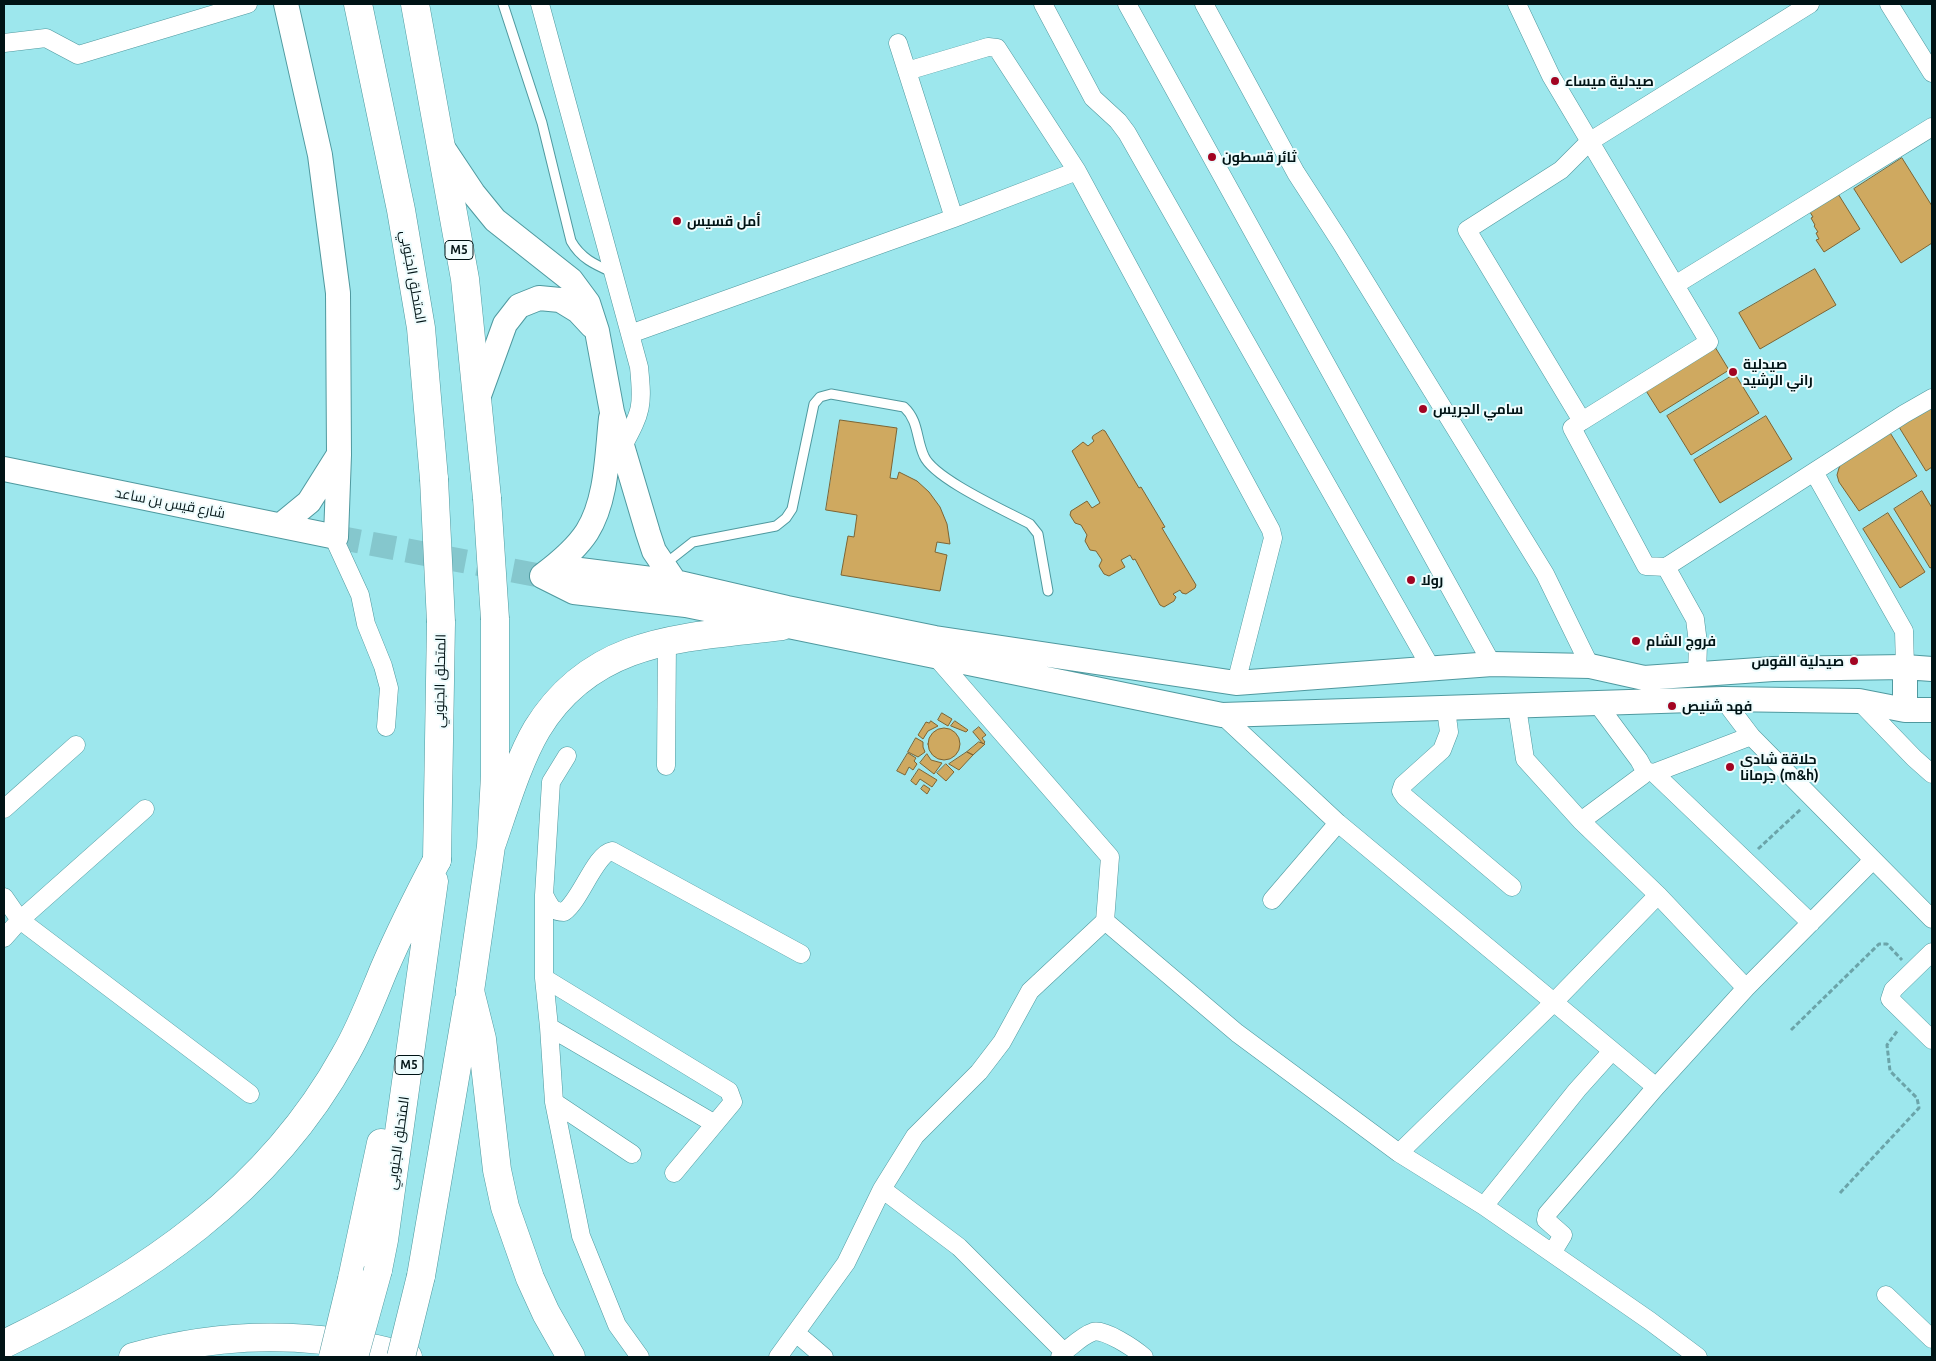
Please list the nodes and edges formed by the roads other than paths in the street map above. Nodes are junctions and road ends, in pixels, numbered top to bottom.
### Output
1 (248, 4) edge
2 (286, 4) edge
3 (338, 4) edge
4 (358, 4) edge
5 (415, 4) edge
6 (503, 4) edge
7 (540, 4) edge
8 (1043, 4) edge
9 (1127, 4) edge
10 (1204, 4) edge
11 (1517, 4) edge
12 (1810, 4) edge
13 (1889, 4) edge
14 (4, 43) edge
15 (898, 43) dead end
16 (907, 71) junction
17 (1932, 73) edge
18 (1932, 127) edge
19 (1589, 142) junction
20 (440, 144) junction
21 (1077, 171) junction
22 (401, 210) junction
23 (954, 218) junction
24 (614, 273) junction
25 (1675, 285) junction
26 (597, 331) junction
27 (630, 334) junction
28 (1932, 398) edge
29 (477, 401) junction
30 (612, 412) junction
31 (1582, 421) junction
32 (623, 446) junction
33 (339, 455) junction
34 (4, 469) edge
35 (1814, 472) junction
36 (281, 526) junction
37 (336, 537) junction
38 (1666, 567) junction
39 (669, 574) junction
40 (542, 576) junction
41 (1048, 591) dead end
42 (782, 626) junction
43 (667, 641) junction
44 (936, 657) junction
45 (1492, 664) junction
46 (1590, 666) junction
47 (1905, 667) junction
48 (1431, 668) junction
49 (1932, 669) edge
50 (1698, 675) junction
51 (1298, 679) junction
52 (1236, 683) junction
53 (1723, 700) junction
54 (1859, 701) junction
55 (1596, 702) junction
56 (1517, 707) junction
57 (1446, 710) junction
58 (1904, 710) junction
59 (1932, 710) edge
60 (1294, 712) junction
61 (1222, 715) junction
62 (386, 727) dead end
63 (1751, 736) junction
64 (76, 745) dead end
65 (567, 756) dead end
66 (666, 766) dead end
67 (1649, 772) junction
68 (1932, 774) edge
69 (145, 808) dead end
70 (4, 809) edge
71 (1581, 821) junction
72 (1338, 824) junction
73 (491, 846) junction
74 (437, 860) junction
75 (1873, 860) junction
76 (1512, 887) dead end
77 (544, 895) junction
78 (1658, 895) junction
79 (4, 897) edge
80 (1272, 900) dead end
81 (1932, 919) edge
82 (20, 920) junction
83 (1105, 921) junction
84 (1811, 923) junction
85 (4, 938) edge
86 (1932, 952) edge
87 (801, 954) dead end
88 (544, 978) junction
89 (1746, 988) junction
90 (470, 991) junction
91 (1554, 1002) junction
92 (549, 1027) junction
93 (1932, 1040) edge
94 (1612, 1051) junction
95 (1656, 1087) junction
96 (250, 1094) dead end
97 (554, 1102) junction
98 (401, 1121) junction
99 (715, 1124) junction
100 (1399, 1153) junction
101 (632, 1154) dead end
102 (674, 1173) dead end
103 (882, 1189) junction
104 (1484, 1206) junction
105 (1552, 1253) junction
106 (1886, 1295) dead end
107 (796, 1333) junction
108 (1932, 1339) edge
109 (4, 1344) edge
110 (1062, 1355) edge
111 (133, 1357) edge
112 (332, 1357) edge
113 (354, 1357) edge
114 (400, 1357) edge
115 (408, 1357) edge
116 (571, 1357) edge
117 (640, 1357) edge
118 (778, 1357) edge
119 (824, 1357) edge
120 (1144, 1357) edge
121 (1698, 1357) edge

1 - 14 street
2 - 33 main road
3 - 22 highway
4 - 22 highway, المتحلق الجنوبي / M5
5 - 20 highway, M5
6 - 24 lane
7 - 24 street
8 - 48 street
9 - 45 street
10 - 46 street
11 - 19 street
12 - 19 street
13 - 17 street
15 - 16 street
16 - 21 street
16 - 23 street
18 - 25 street
19 - 25 street
19 - 31 street
20 - 26 main road
20 - 29 highway, M5
21 - 23 street
21 - 52 street
22 - 74 highway, المتحلق الجنوبي / M5, bridge
23 - 27 street
24 - 27 street
25 - 31 street
26 - 29 main road
26 - 30 main road
27 - 32 street
28 - 35 street
29 - 73 highway, M5, bridge
30 - 32 main road
30 - 40 main road
31 - 38 street
32 - 39 main road
33 - 36 main road
33 - 37 main road
34 - 36 main road, شارع قيس بن ساعد
35 - 38 street
35 - 47 street
36 - 37 main road, شارع قيس بن ساعد
37 - 62 street
38 - 50 street
39 - 40 main road
39 - 41 lane
39 - 52 main road
40 - 42 main road
42 - 43 highway
42 - 44 main road
43 - 66 street
43 - 73 highway
44 - 61 main road
44 - 83 street
45 - 46 main road
45 - 48 main road
46 - 50 main road
47 - 49 main road
47 - 50 main road
47 - 58 main road
48 - 51 main road
51 - 52 main road
51 - 60 main road
53 - 54 main road
53 - 55 main road
53 - 63 street
54 - 58 main road
54 - 68 street
55 - 56 main road
55 - 67 street
56 - 57 main road
56 - 71 street
57 - 60 main road
57 - 76 street
58 - 59 main road
60 - 61 main road
61 - 72 street
63 - 67 street
63 - 75 street
64 - 70 street
65 - 77 street
67 - 71 street
67 - 84 street
69 - 82 street
71 - 78 street
72 - 80 street
72 - 91 street
73 - 90 highway, M5
74 - 98 highway, المتحلق الجنوبي / M5
74 - 109 highway
75 - 81 street
75 - 84 street
77 - 87 street
77 - 88 street
78 - 89 street
78 - 91 street
79 - 82 street
82 - 85 street
82 - 96 street
83 - 100 street
83 - 103 street
84 - 89 street
86 - 93 street
88 - 92 street
88 - 99 street
89 - 95 street
90 - 114 highway, M5, bridge
90 - 116 highway
91 - 94 street
91 - 100 street
92 - 97 street
92 - 99 street
94 - 95 street
94 - 104 street
95 - 105 street
97 - 101 street
97 - 117 street
98 - 112 highway, bridge
98 - 113 highway, المتحلق الجنوبي / M5, bridge
99 - 102 street
100 - 104 street
103 - 107 street
103 - 110 street
104 - 105 street
105 - 121 street
106 - 108 street
107 - 118 street
107 - 119 street
110 - 120 street
111 - 115 highway

